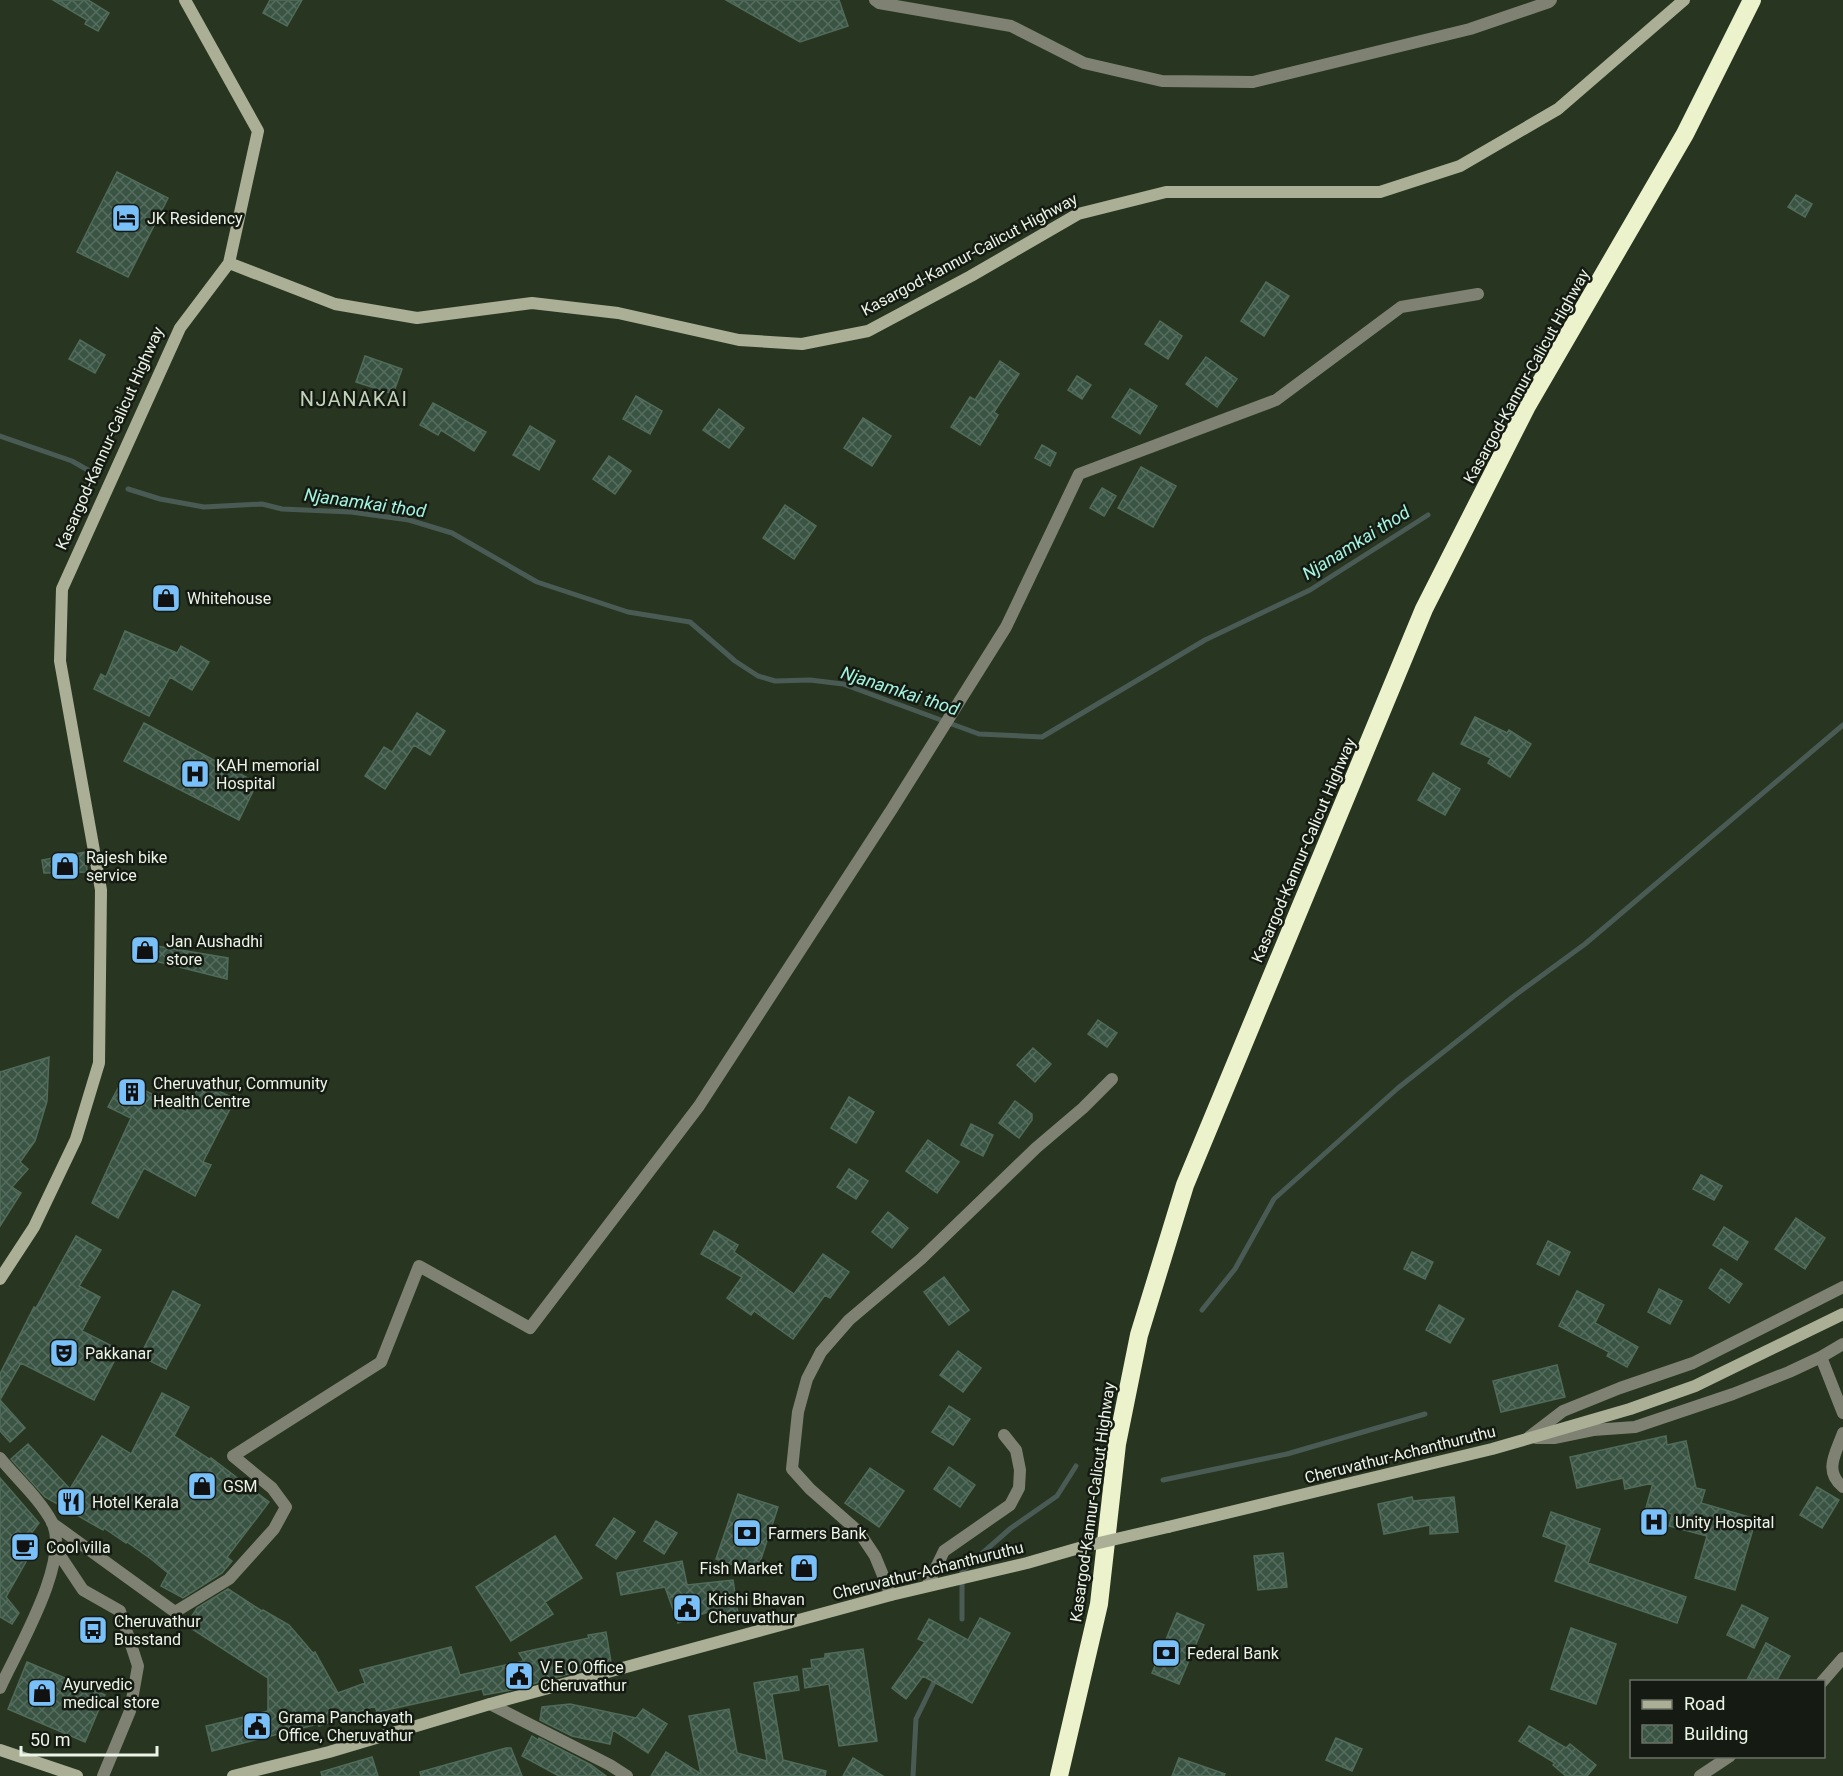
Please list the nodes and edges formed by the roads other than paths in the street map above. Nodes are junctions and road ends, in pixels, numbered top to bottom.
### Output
1 (185, 0) edge
2 (875, 0) edge
3 (1551, 0) edge
4 (1684, 0) edge
5 (1752, 0) edge
6 (228, 263) junction
7 (1478, 294) dead end
8 (1112, 1079) dead end
9 (0, 1278) edge
10 (1843, 1287) edge
11 (1843, 1314) edge
12 (1843, 1344) edge
13 (1821, 1357) junction
14 (1843, 1413) edge
15 (1843, 1433) edge
16 (1004, 1435) dead end
17 (1529, 1438) junction
18 (0, 1458) edge
19 (1843, 1487) edge
20 (52, 1523) junction
21 (57, 1551) junction
22 (930, 1585) junction
23 (891, 1595) junction
24 (1843, 1658) edge
25 (1824, 1680) edge
26 (0, 1688) edge
27 (490, 1704) junction
28 (0, 1750) edge
29 (1727, 1758) edge
30 (76, 1776) edge
31 (103, 1776) edge
32 (233, 1776) edge
33 (627, 1776) edge
34 (1059, 1776) edge
35 (1700, 1776) edge

1 - 6 main road
2 - 3 street
4 - 6 main road, Kasargod-Kannur-Calicut Highway
5 - 34 highway, Kasargod-Kannur-Calicut Highway
6 - 9 main road, Kasargod-Kannur-Calicut Highway
7 - 20 street
8 - 23 street
10 - 17 street
11 - 17 main road, Cheruvathur-Achanthuruthu
12 - 13 street
13 - 14 street
13 - 17 street
15 - 19 street
16 - 22 street
17 - 22 main road, Cheruvathur-Achanthuruthu, bridge
18 - 20 street
20 - 21 street
21 - 26 street
21 - 31 street
22 - 23 main road, Cheruvathur-Achanthuruthu
23 - 27 main road, Cheruvathur-Achanthuruthu
24 - 25 street
27 - 32 main road, Cheruvathur-Achanthuruthu
27 - 33 street
28 - 30 main road
29 - 35 street

